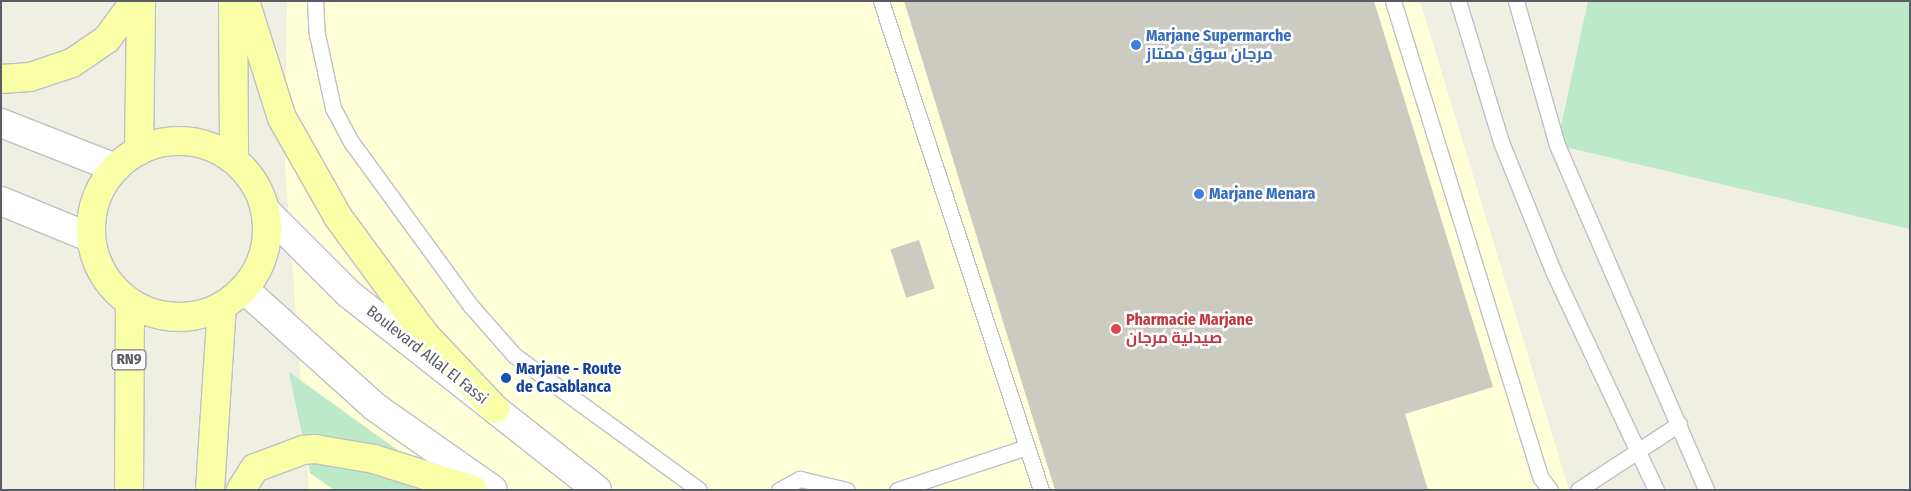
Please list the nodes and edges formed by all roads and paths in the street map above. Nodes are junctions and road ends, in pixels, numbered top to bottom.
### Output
1 (135, 1) edge
2 (141, 1) edge
3 (233, 1) edge
4 (245, 1) edge
5 (316, 1) edge
6 (881, 1) edge
7 (1393, 1) edge
8 (1458, 1) edge
9 (1516, 1) edge
10 (1, 79) edge
11 (1, 123) edge
12 (139, 151) junction
13 (234, 159) junction
14 (115, 168) junction
15 (1, 201) edge
16 (266, 211) junction
17 (91, 238) junction
18 (244, 289) junction
19 (130, 302) junction
20 (222, 306) junction
21 (495, 409) junction
22 (1678, 424) junction
23 (1027, 447) junction
24 (1637, 449) junction
25 (129, 490) edge
26 (210, 490) edge
27 (241, 490) edge
28 (473, 490) edge
29 (494, 490) edge
30 (597, 490) edge
31 (699, 490) edge
32 (779, 490) edge
33 (846, 490) edge
34 (897, 490) edge
35 (1041, 490) edge
36 (1550, 490) edge
37 (1578, 490) edge
38 (1656, 490) edge
39 (1706, 490) edge

1 - 10 main road
2 - 12 main road
3 - 13 main road
4 - 21 main road
5 - 31 lane
6 - 23 lane
7 - 36 lane
8 - 24 lane
9 - 22 lane
11 - 14 main road
12 - 13 main road
12 - 14 main road
13 - 16 main road
14 - 17 main road
15 - 17 main road
16 - 18 main road
16 - 21 main road, Boulevard Allal El Fassi
17 - 19 main road
18 - 20 main road
18 - 29 main road
19 - 20 main road
19 - 25 main road, RN9
20 - 26 main road
21 - 30 main road, Boulevard Allal El Fassi
22 - 24 lane
22 - 39 lane
23 - 34 lane
23 - 35 lane
24 - 37 lane
24 - 38 lane
27 - 28 main road
32 - 33 lane

